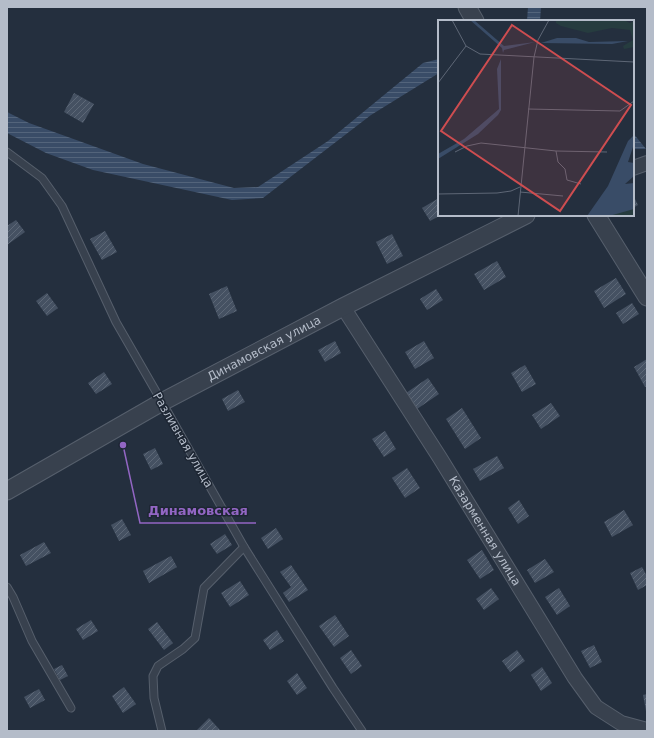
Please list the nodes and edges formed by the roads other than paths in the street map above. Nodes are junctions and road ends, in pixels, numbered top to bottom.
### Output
1 (467, 7) edge
2 (474, 20) edge
3 (7, 152) edge
4 (647, 163) edge
5 (634, 168) edge
6 (524, 216) edge
7 (597, 216) edge
8 (647, 297) edge
9 (343, 307) junction
10 (162, 402) junction
11 (7, 491) edge
12 (244, 547) junction
13 (7, 587) edge
14 (71, 708) dead end
15 (647, 730) edge
16 (162, 731) edge
17 (362, 731) edge

1 - 2 street
3 - 10 lane, Разливная улица
4 - 5 street
6 - 9 street, Динамовская улица
7 - 8 street
9 - 10 street, Динамовская улица
9 - 15 street, Казарменная улица
10 - 11 street, Динамовская улица
10 - 12 lane, Разливная улица
12 - 16 lane
12 - 17 lane, Разливная улица
13 - 14 lane

